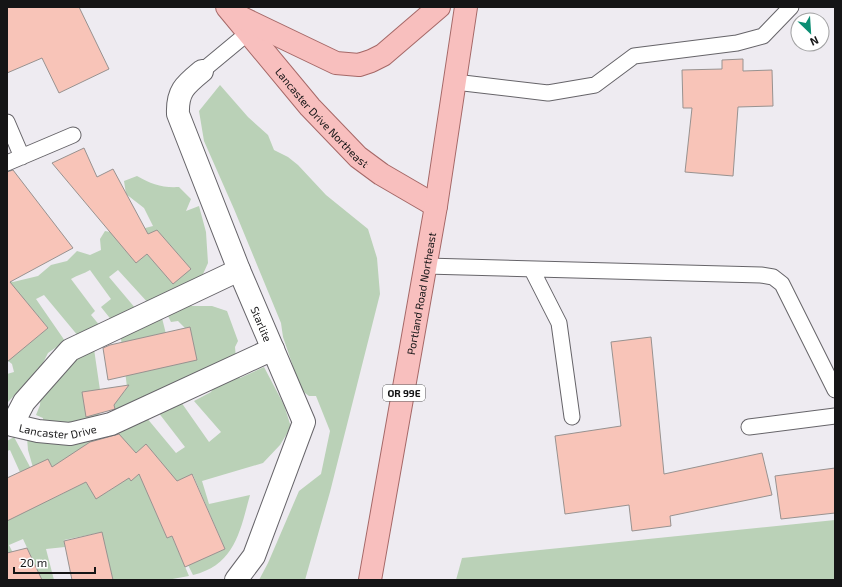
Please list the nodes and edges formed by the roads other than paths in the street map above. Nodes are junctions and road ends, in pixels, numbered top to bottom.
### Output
1 (439, 7) edge
2 (466, 7) edge
3 (790, 7) edge
4 (229, 10) edge
5 (249, 32) junction
6 (202, 71) joint
7 (455, 82) junction
8 (7, 122) edge
9 (73, 135) dead end
10 (22, 157) junction
11 (7, 164) edge
12 (436, 206) junction
13 (426, 266) junction
14 (239, 270) junction
15 (532, 270) junction
16 (273, 349) junction
17 (835, 390) edge
18 (835, 416) edge
19 (572, 418) dead end
20 (9, 426) edge
21 (749, 427) dead end
22 (236, 580) edge
23 (370, 580) edge

1 - 4 main road
2 - 7 main road, Portland Road Northeast / OR 99E
3 - 7 lane
4 - 5 main road, Lancaster Drive Northeast
5 - 6 lane
5 - 12 main road, Lancaster Drive Northeast
6 - 14 street, Starlite
7 - 12 main road, Portland Road Northeast / OR 99E
8 - 10 lane
9 - 10 lane
10 - 11 lane
12 - 13 main road, Portland Road Northeast / OR 99E
13 - 15 lane
13 - 23 main road, Portland Road Northeast / OR 99E
14 - 16 street, Starlite
14 - 20 street, Lancaster Drive
15 - 17 lane
15 - 19 lane
16 - 20 street, Lancaster Drive
16 - 22 street, Starlite
18 - 21 lane

